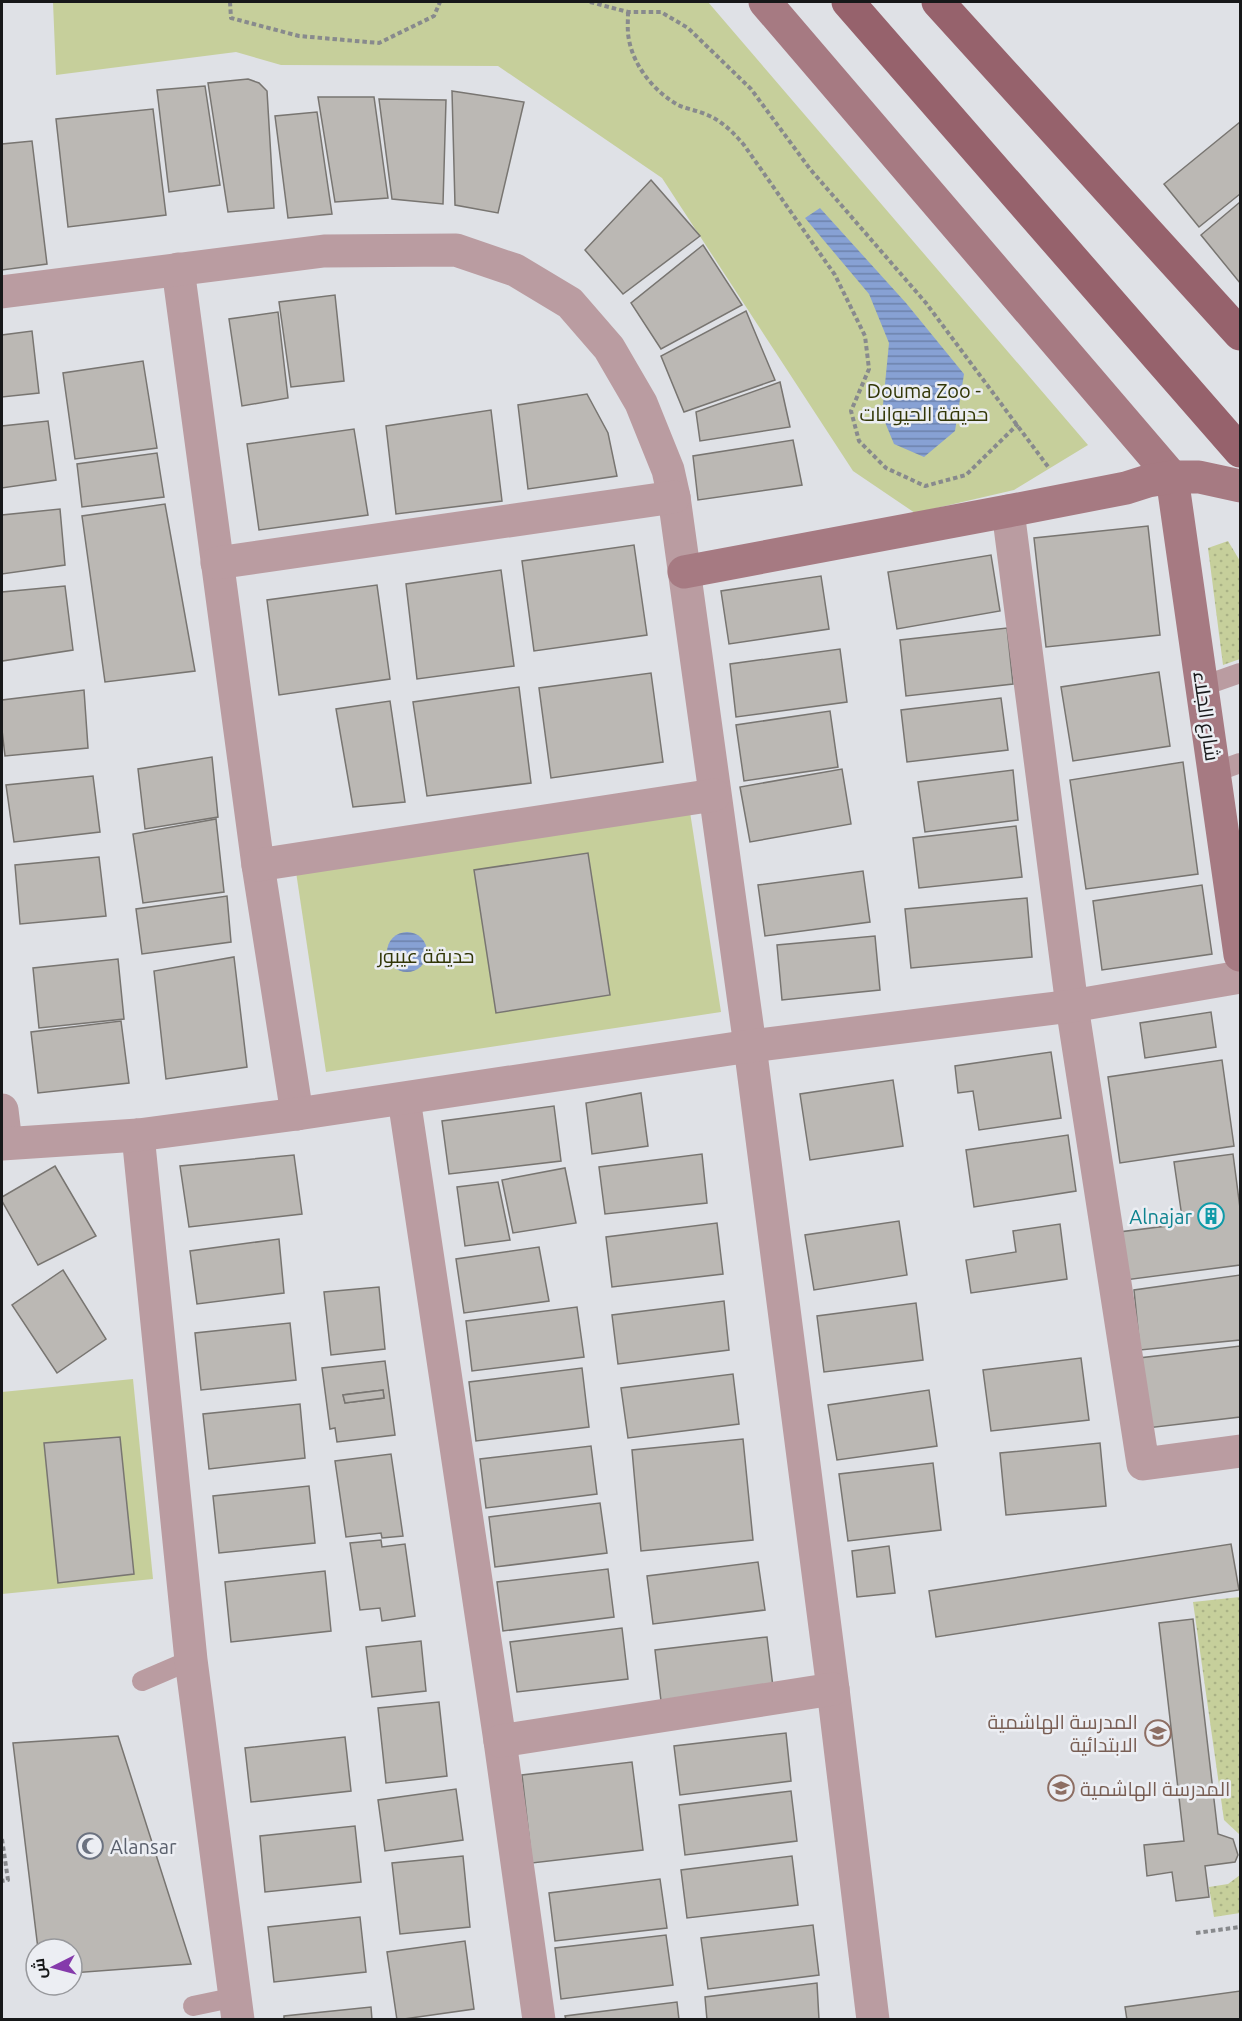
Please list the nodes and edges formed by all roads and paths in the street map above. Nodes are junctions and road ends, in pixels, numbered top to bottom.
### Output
1 (230, 2) edge
2 (440, 2) edge
3 (590, 2) edge
4 (765, 2) edge
5 (848, 2) edge
6 (938, 2) edge
7 (628, 12) junction
8 (178, 269) junction
9 (2, 292) edge
10 (1240, 334) edge
11 (1017, 424) junction
12 (1240, 451) edge
13 (1172, 477) junction
14 (1240, 486) edge
15 (674, 497) junction
16 (1071, 498) junction
17 (1008, 511) junction
18 (217, 563) junction
19 (684, 572) junction
20 (1240, 673) edge
21 (1203, 686) junction
22 (1228, 767) edge
23 (714, 795) junction
24 (258, 865) junction
25 (1240, 955) edge
26 (1240, 977) edge
27 (1072, 1006) junction
28 (750, 1046) junction
29 (404, 1099) junction
30 (2, 1110) edge
31 (297, 1114) junction
32 (138, 1135) junction
33 (4, 1144) edge
34 (1240, 1451) edge
35 (191, 1660) junction
36 (142, 1681) dead end
37 (832, 1689) junction
38 (500, 1741) junction
39 (2, 1839) edge
40 (2, 1881) edge
41 (1240, 1927) edge
42 (1196, 1932) dead end
43 (193, 2006) dead end
44 (237, 2008) edge
45 (539, 2019) edge
46 (873, 2019) edge

1 - 2 path
3 - 7 path
4 - 13 street
5 - 12 main road
6 - 10 main road
7 - 11 path
7 - 11 path
8 - 9 street
8 - 15 street
8 - 18 street
11 - 16 path
13 - 14 street
13 - 16 street
13 - 21 street, شارع الجلاء
15 - 18 street
15 - 19 street
16 - 17 street
17 - 19 street
17 - 27 street
18 - 24 street
19 - 23 street
20 - 21 lane
21 - 22 street, شارع الجلاء
22 - 25 street, شارع الجلاء
23 - 24 street
23 - 28 street
24 - 31 street
26 - 27 street
27 - 28 street
27 - 34 street
28 - 29 street
28 - 37 street
29 - 31 street
29 - 38 street
30 - 33 street
31 - 32 street
32 - 33 street
32 - 35 street
35 - 36 lane
35 - 44 street
37 - 38 street
37 - 46 street
38 - 45 street
39 - 40 path
41 - 42 path
43 - 44 lane

